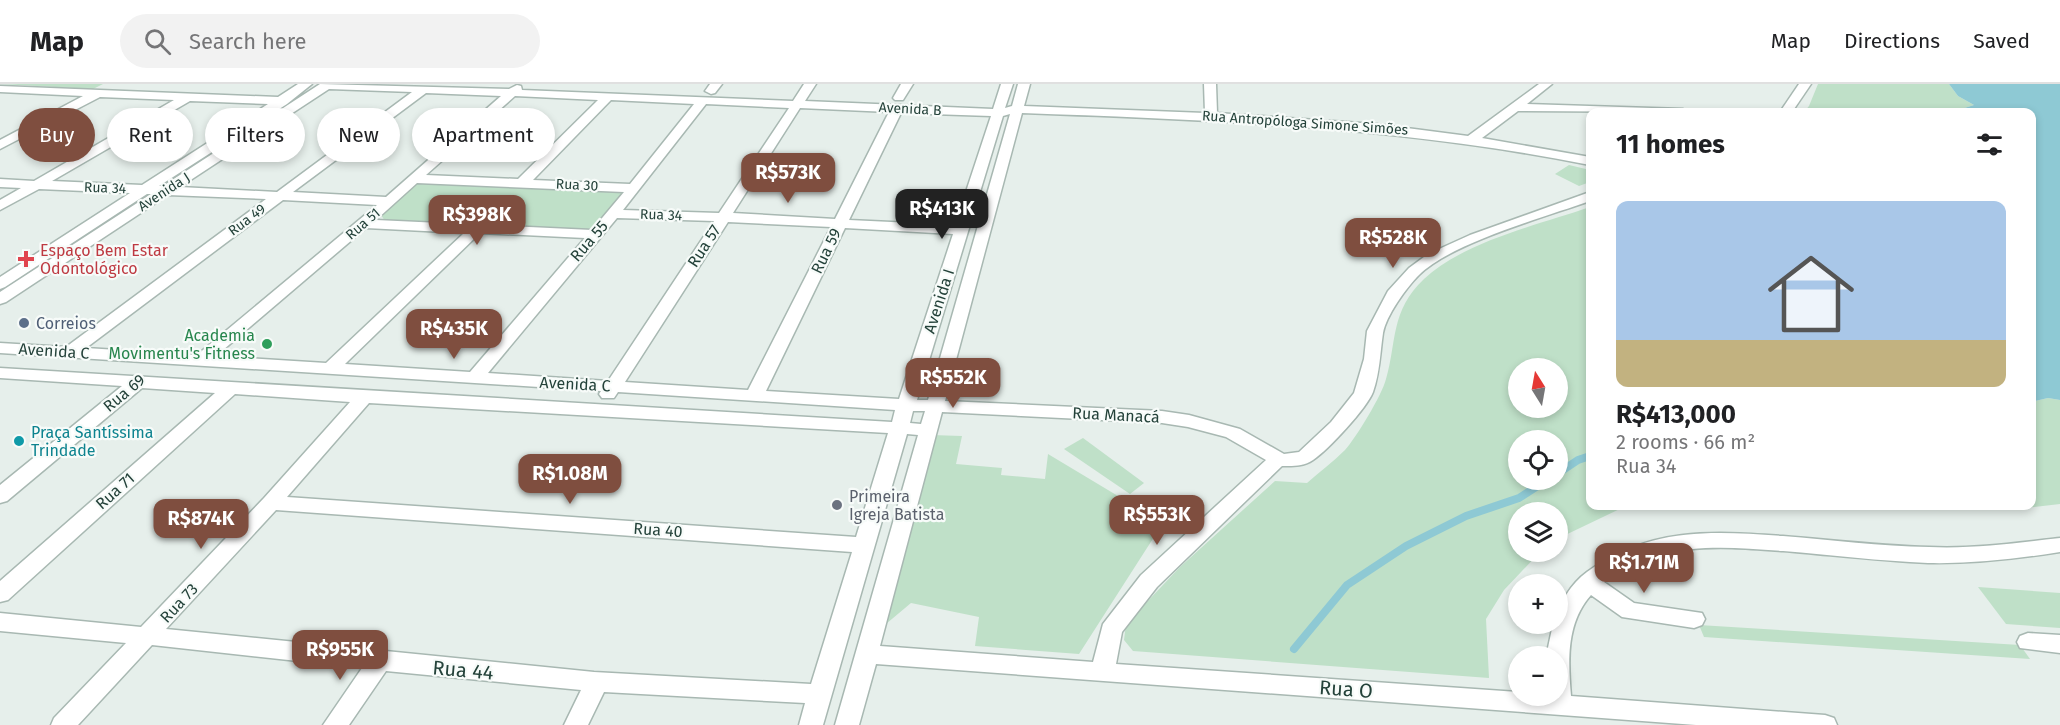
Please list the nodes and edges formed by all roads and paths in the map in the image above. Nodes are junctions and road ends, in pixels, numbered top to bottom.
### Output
1 (306, 84) edge
2 (327, 84) edge
3 (542, 84) edge
4 (907, 84) edge
5 (1007, 84) edge
6 (1024, 84) edge
7 (1210, 84) edge
8 (1546, 84) edge
9 (1805, 84) edge
10 (517, 88) edge
11 (423, 89) junction
12 (616, 89) edge
13 (3, 91) edge
14 (710, 92) edge
15 (97, 93) junction
16 (804, 94) edge
17 (186, 98) junction
18 (280, 101) junction
19 (303, 101) junction
20 (898, 104) junction
21 (1518, 107) junction
22 (1005, 108) junction
23 (1790, 108) edge
24 (1586, 109) edge
25 (1211, 116) junction
26 (1473, 138) junction
27 (0, 145) edge
28 (1586, 160) edge
29 (415, 179) junction
30 (0, 183) edge
31 (522, 183) junction
32 (35, 186) junction
33 (632, 188) junction
34 (142, 189) junction
35 (168, 190) junction
36 (278, 197) junction
37 (1586, 197) edge
38 (389, 201) junction
39 (0, 206) edge
40 (613, 214) junction
41 (722, 217) junction
42 (840, 223) junction
43 (363, 224) junction
44 (476, 230) junction
45 (962, 230) junction
46 (594, 234) junction
47 (0, 284) edge
48 (0, 299) edge
49 (0, 348) edge
50 (72, 351) junction
51 (165, 359) junction
52 (200, 361) junction
53 (331, 368) junction
54 (0, 373) edge
55 (474, 379) junction
56 (137, 382) junction
57 (614, 385) junction
58 (231, 388) junction
59 (755, 394) junction
60 (364, 398) junction
61 (906, 405) junction
62 (935, 406) junction
63 (598, 409) junction
64 (900, 429) junction
65 (928, 430) junction
66 (1283, 460) junction
67 (0, 496) edge
68 (271, 503) junction
69 (866, 545) junction
70 (2060, 545) edge
71 (1588, 581) junction
72 (0, 594) edge
73 (1694, 619) dead end
74 (0, 622) edge
75 (148, 635) junction
76 (2028, 642) dead end
77 (2060, 644) edge
78 (1559, 646) edge
79 (866, 654) junction
80 (379, 662) junction
81 (1102, 673) junction
82 (597, 682) junction
83 (820, 694) junction
84 (1508, 700) edge
85 (1568, 704) edge
86 (63, 725) edge
87 (335, 725) edge
88 (576, 725) edge
89 (810, 725) edge
90 (847, 725) edge
91 (1825, 725) edge

1 - 18 street, Avenida J
2 - 11 street, Avenida B
2 - 19 street, Avenida J
3 - 12 street, Avenida B
4 - 20 street, Rua 59
5 - 22 street, Avenida I
6 - 22 street, Avenida I
7 - 25 street
8 - 21 street
9 - 23 street
10 - 11 street, Avenida B
10 - 12 street, Avenida B
10 - 29 street, Rua 51
11 - 36 street, Rua 49
12 - 14 street, Avenida B
12 - 31 street
13 - 15 street
14 - 16 street, Avenida B
14 - 33 street, Rua 55
15 - 17 street
15 - 27 street
16 - 20 street, Avenida B
16 - 41 street, Rua 57
17 - 18 street
17 - 32 street
18 - 19 street
18 - 34 street, Avenida J
19 - 35 street, Avenida J
20 - 22 street, Avenida B
20 - 42 street, Rua 59
21 - 24 street
21 - 26 street
22 - 25 street, Rua Antropóloga Simone Simões
22 - 45 street, Avenida I
22 - 62 street, Avenida I
25 - 26 street, Rua Antropóloga Simone Simões
26 - 28 street, Rua Antropóloga Simone Simões
29 - 31 street, Rua 30
29 - 38 street, Rua 51
30 - 32 street, Rua 34
31 - 33 street, Rua 30
32 - 34 street, Rua 34
32 - 39 street
33 - 40 street, Rua 55
34 - 35 street, Rua 34
34 - 47 street, Avenida J
35 - 36 street, Rua 34
35 - 48 street, Avenida J
36 - 38 street, Rua 34
36 - 50 street, Rua 49
37 - 66 street
38 - 43 street, Rua 51
40 - 41 street, Rua 34
40 - 46 street, Rua 55
41 - 42 street, Rua 34
41 - 57 street, Rua 57
42 - 45 street, Rua 34
42 - 59 street, Rua 59
43 - 44 street
43 - 52 street, Rua 51
44 - 46 street
44 - 53 street
45 - 61 street, Avenida I
46 - 55 street, Rua 55
49 - 50 street, Avenida C
50 - 51 street, Avenida C
51 - 52 street, Avenida C
51 - 56 street, Rua 69
52 - 53 street, Avenida C
53 - 55 street, Avenida C
54 - 56 street, Avenida C
55 - 57 street, Avenida C
56 - 58 street, Avenida C
56 - 67 street, Rua 69
57 - 59 street, Avenida C
57 - 63 street, Rua 57
58 - 60 street, Avenida C
58 - 72 street, Rua 71
59 - 61 street, Avenida C
60 - 63 street, Avenida C
60 - 68 street, Rua 73
61 - 62 street, Avenida C
61 - 64 street, Avenida I
62 - 65 street, Avenida I
62 - 66 street, Rua Manacá
63 - 64 street, Avenida C
64 - 65 street, Avenida C
64 - 69 street, Avenida I
65 - 79 street, Avenida I
66 - 81 street
68 - 69 street, Rua 40
68 - 75 street, Rua 73
69 - 83 street, Avenida I
70 - 71 street
71 - 73 street
71 - 78 street
74 - 75 street, Rua 44
75 - 80 street, Rua 44
75 - 86 street, Rua 73
76 - 77 street
79 - 81 street, Rua O
79 - 90 street, Avenida I
80 - 82 street, Rua 44
80 - 87 street
81 - 84 street, Rua O
82 - 83 street, Rua 44
82 - 88 street
83 - 89 street, Avenida I
85 - 91 street, Rua O

